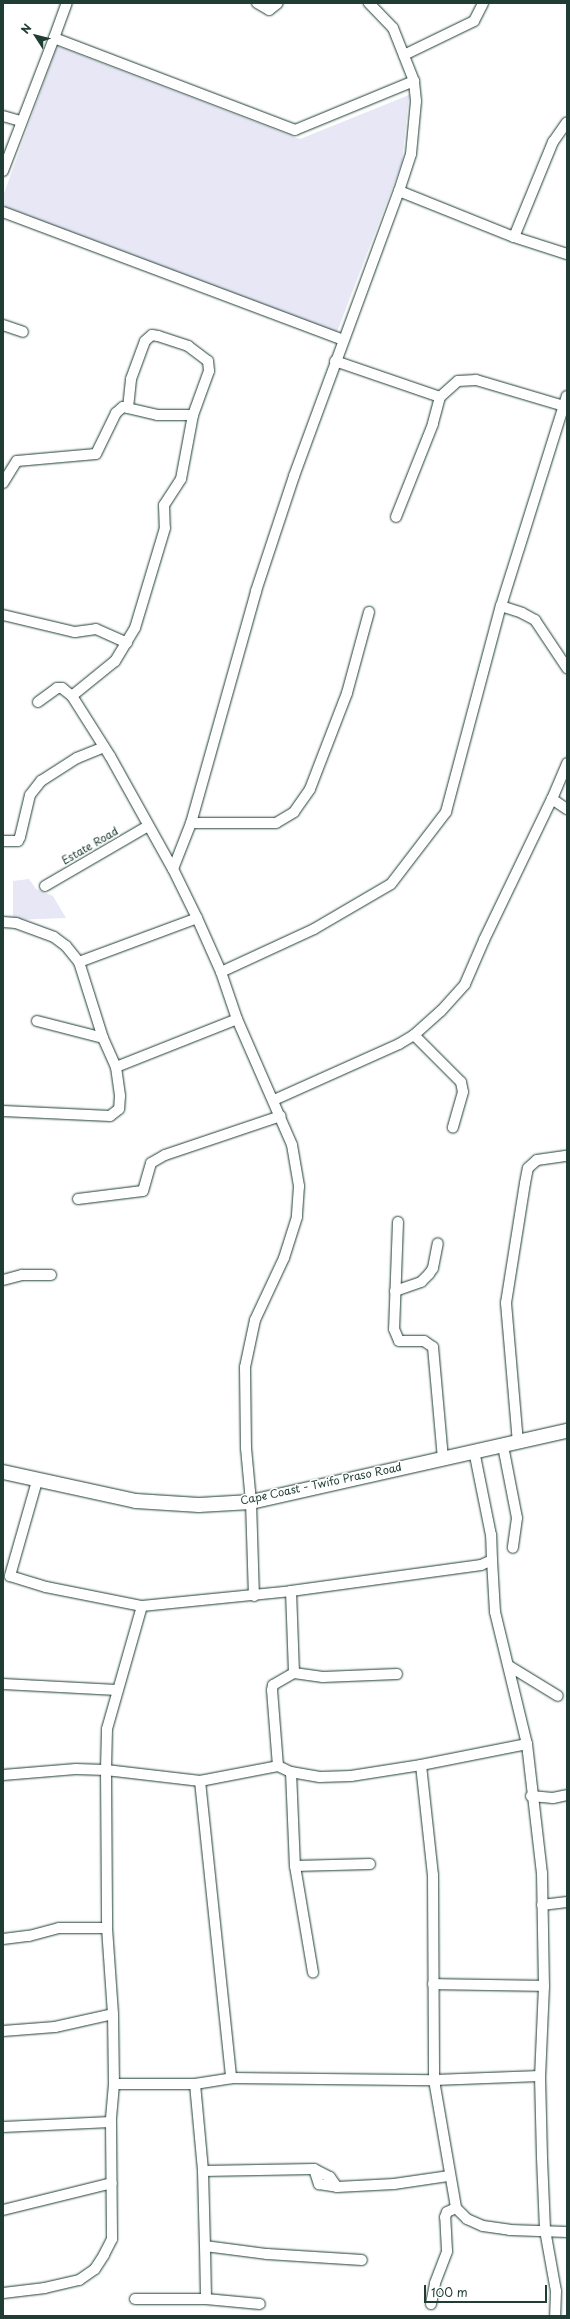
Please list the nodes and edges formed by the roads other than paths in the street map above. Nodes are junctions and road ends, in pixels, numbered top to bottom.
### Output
1 (67, 3) edge
2 (257, 3) edge
3 (278, 3) edge
4 (370, 3) edge
5 (483, 3) edge
6 (54, 38) junction
7 (404, 54) junction
8 (414, 81) junction
9 (3, 116) edge
10 (21, 121) junction
11 (567, 122) edge
12 (3, 171) edge
13 (400, 191) junction
14 (3, 212) edge
15 (514, 237) junction
16 (567, 254) edge
17 (3, 325) edge
18 (23, 332) dead end
19 (343, 340) junction
20 (335, 361) junction
21 (567, 396) edge
22 (440, 397) junction
23 (564, 406) junction
24 (128, 408) junction
25 (193, 415) junction
26 (3, 483) edge
27 (396, 517) dead end
28 (501, 606) junction
29 (369, 612) dead end
30 (3, 615) edge
31 (127, 643) junction
32 (567, 668) edge
33 (72, 696) junction
34 (38, 702) dead end
35 (104, 746) junction
36 (567, 763) edge
37 (552, 799) junction
38 (567, 809) edge
39 (191, 823) junction
40 (148, 826) junction
41 (3, 841) edge
42 (173, 869) junction
43 (45, 886) dead end
44 (196, 918) junction
45 (3, 922) edge
46 (79, 962) junction
47 (221, 972) junction
48 (236, 1019) junction
49 (37, 1021) dead end
50 (414, 1035) junction
51 (103, 1038) junction
52 (116, 1067) junction
53 (274, 1100) junction
54 (3, 1110) edge
55 (281, 1116) junction
56 (453, 1128) dead end
57 (567, 1156) edge
58 (78, 1199) dead end
59 (398, 1222) dead end
60 (438, 1243) dead end
61 (51, 1275) dead end
62 (3, 1280) edge
63 (395, 1291) junction
64 (567, 1431) edge
65 (518, 1443) junction
66 (503, 1446) junction
67 (474, 1451) junction
68 (443, 1458) junction
69 (3, 1472) edge
70 (37, 1481) junction
71 (251, 1502) junction
72 (513, 1548) dead end
73 (492, 1560) junction
74 (6, 1575) edge
75 (291, 1591) junction
76 (254, 1596) junction
77 (142, 1606) junction
78 (509, 1666) junction
79 (294, 1673) junction
80 (397, 1674) dead end
81 (3, 1684) edge
82 (117, 1690) junction
83 (558, 1696) dead end
84 (527, 1744) junction
85 (421, 1765) junction
86 (278, 1766) junction
87 (106, 1770) junction
88 (291, 1772) junction
89 (3, 1775) edge
90 (200, 1781) junction
91 (567, 1795) edge
92 (531, 1796) junction
93 (370, 1864) dead end
94 (295, 1866) junction
95 (567, 1902) edge
96 (542, 1905) junction
97 (107, 1928) junction
98 (3, 1939) edge
99 (313, 1972) dead end
100 (433, 1984) junction
101 (544, 1986) junction
102 (113, 2014) junction
103 (3, 2031) edge
104 (540, 2076) junction
105 (231, 2078) junction
106 (434, 2080) junction
107 (114, 2084) junction
108 (195, 2084) junction
109 (111, 2122) junction
110 (3, 2127) edge
111 (203, 2170) junction
112 (449, 2176) junction
113 (112, 2183) junction
114 (456, 2208) junction
115 (3, 2210) edge
116 (545, 2230) junction
117 (567, 2232) edge
118 (205, 2246) junction
119 (362, 2260) dead end
120 (3, 2293) edge
121 (206, 2299) junction
122 (135, 2300) dead end
123 (260, 2304) dead end
124 (431, 2304) dead end
125 (555, 2316) edge

1 - 6 street
2 - 3 street
4 - 7 street
5 - 7 street
6 - 8 street
6 - 10 street
7 - 8 street
8 - 13 street
9 - 10 street
10 - 12 street
11 - 15 street
13 - 15 street
13 - 19 street
14 - 19 street
15 - 16 street
17 - 18 street
19 - 20 street
20 - 22 street
20 - 39 street
21 - 23 street
22 - 23 street
22 - 27 street
23 - 28 street
24 - 25 street
24 - 25 street
24 - 26 street
25 - 31 street
28 - 32 street
28 - 47 street
29 - 39 street
30 - 31 street
31 - 33 street
33 - 34 street
33 - 35 street
35 - 40 street
35 - 41 street
36 - 37 street
37 - 38 street
37 - 50 street
39 - 42 street
40 - 42 street
40 - 43 street, Estate Road
42 - 44 street
44 - 46 street
44 - 47 street
45 - 46 street
46 - 51 street
47 - 48 street
48 - 52 street
48 - 53 street
49 - 51 street
50 - 53 street
50 - 56 street
51 - 52 street
52 - 54 street
53 - 55 street
55 - 58 street
55 - 71 street
57 - 65 street
59 - 63 street
60 - 63 street
61 - 62 street
63 - 68 street
64 - 65 main road, Cape Coast - Twifo Praso Road
65 - 66 main road, Cape Coast - Twifo Praso Road
66 - 67 main road, Cape Coast - Twifo Praso Road
66 - 72 street
67 - 68 main road, Cape Coast - Twifo Praso Road
67 - 73 street
68 - 71 main road, Cape Coast - Twifo Praso Road
69 - 70 main road, Cape Coast - Twifo Praso Road
70 - 71 main road, Cape Coast - Twifo Praso Road
70 - 74 street
71 - 76 street
73 - 75 street
73 - 78 street
74 - 77 street
75 - 76 street
75 - 79 street
76 - 77 street
77 - 82 street
78 - 83 street
78 - 84 street
79 - 80 street
79 - 86 street
81 - 82 street
82 - 87 street
84 - 85 street
84 - 92 street
85 - 88 street
85 - 100 street
86 - 88 street
86 - 90 street
87 - 89 street
87 - 90 street
87 - 97 street
88 - 94 street
90 - 105 street
91 - 92 street
92 - 96 street
93 - 94 street
94 - 99 street
95 - 96 street
96 - 101 street
97 - 98 street
97 - 102 street
100 - 101 street
100 - 106 street
101 - 104 street
102 - 103 street
102 - 107 street
104 - 106 street
104 - 116 street
105 - 106 street
105 - 108 street
106 - 112 street
107 - 108 street
107 - 109 street
108 - 111 street
109 - 110 street
109 - 113 street
111 - 112 street
111 - 118 street
112 - 114 street
113 - 115 street
113 - 120 street
114 - 116 street
114 - 124 street
116 - 117 street
116 - 125 street
118 - 119 street
118 - 121 street
121 - 122 street
121 - 123 street

